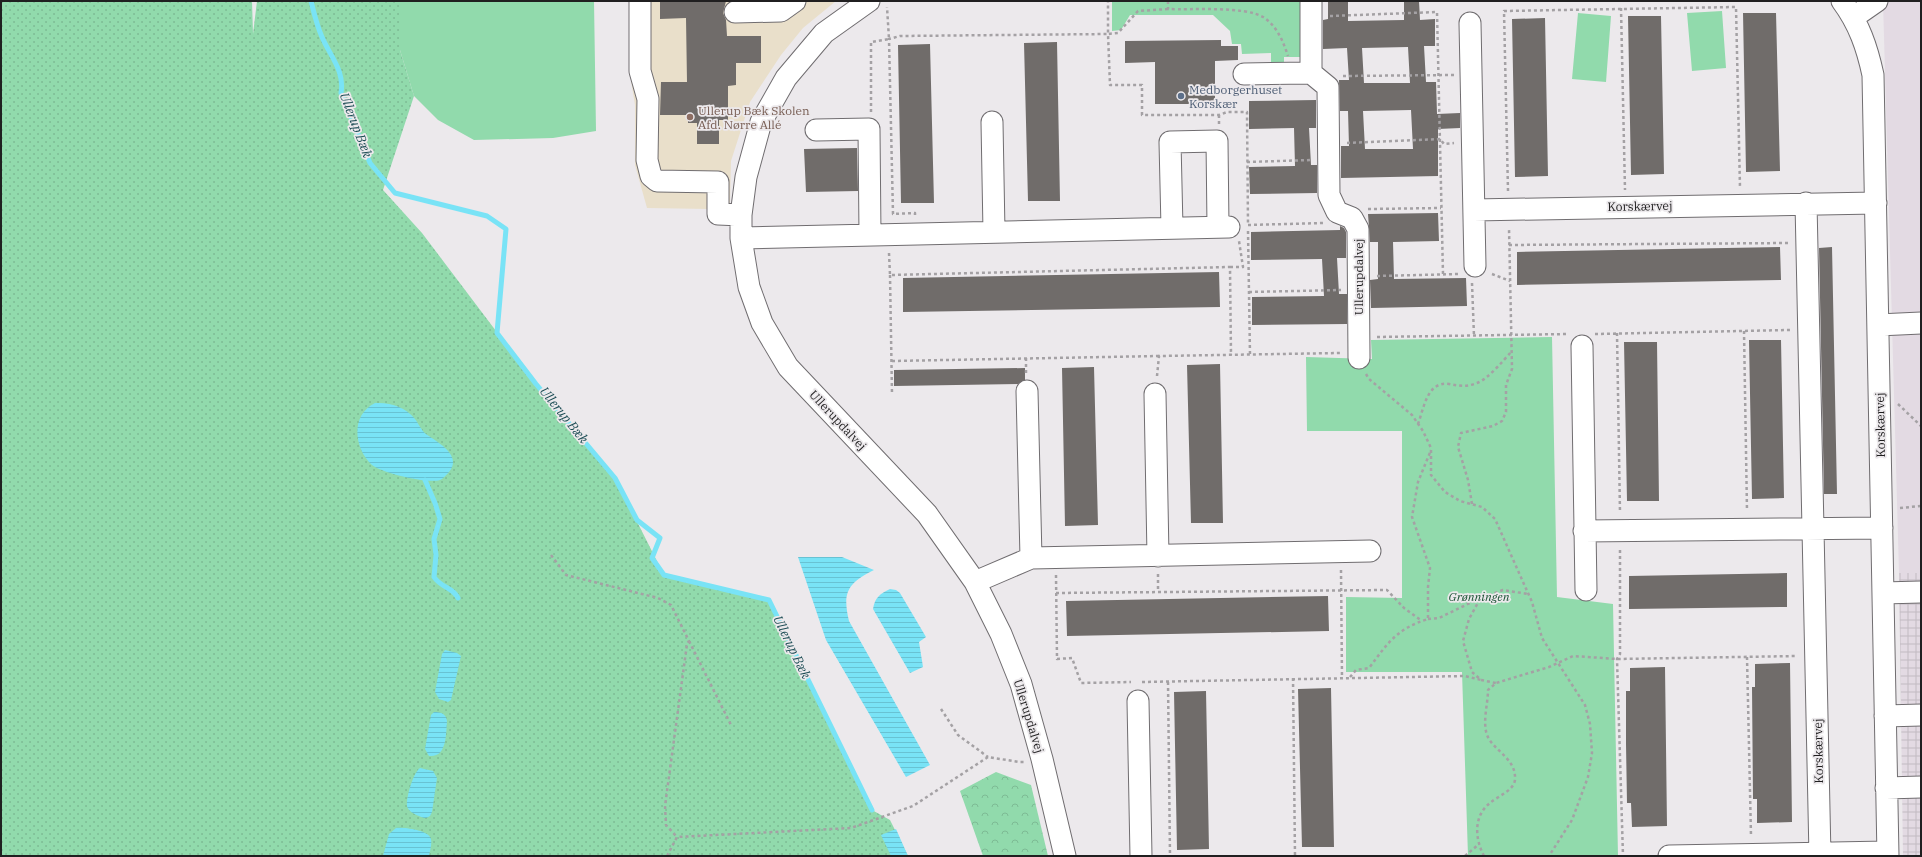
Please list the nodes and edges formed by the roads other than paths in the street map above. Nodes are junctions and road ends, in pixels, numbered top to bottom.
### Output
1 (640, 1) edge
2 (795, 1) edge
3 (869, 1) edge
4 (1877, 1) edge
5 (1311, 9) edge
6 (1848, 9) edge
7 (735, 12) dead end
8 (1470, 24) dead end
9 (1244, 74) dead end
10 (1309, 76) junction
11 (992, 122) dead end
12 (816, 130) dead end
13 (1806, 203) junction
14 (1876, 203) junction
15 (1474, 210) junction
16 (741, 215) junction
17 (1172, 228) junction
18 (994, 232) junction
19 (880, 235) junction
20 (741, 238) junction
21 (1470, 274) road end
22 (1921, 323) edge
23 (1878, 325) junction
24 (1582, 346) dead end
25 (1359, 355) road end
26 (1028, 391) dead end
27 (1155, 394) road end
28 (1813, 528) junction
29 (1882, 528) junction
30 (1584, 531) junction
31 (1370, 551) dead end
32 (1158, 556) junction
33 (1031, 558) junction
34 (975, 582) junction
35 (1586, 590) dead end
36 (1921, 592) edge
37 (1883, 593) junction
38 (1138, 701) dead end
39 (1921, 715) edge
40 (1885, 716) junction
41 (1921, 787) edge
42 (1886, 788) junction
43 (1887, 854) edge
44 (1820, 855) edge
45 (1065, 856) edge
46 (1141, 856) edge
47 (1669, 856) edge

1 - 16 street
2 - 7 street
3 - 16 street, Ullerupdalvej
4 - 6 street
5 - 10 street
6 - 14 street, Korskærvej
8 - 15 street
9 - 10 street
10 - 25 street, Ullerupdalvej
11 - 18 street
12 - 19 street
13 - 14 street, Korskærvej
13 - 15 street, Korskærvej
13 - 28 street, Korskærvej
14 - 23 street, Korskærvej
15 - 21 street
16 - 20 street, Ullerupdalvej
17 - 17 street
17 - 18 street
18 - 19 street
19 - 20 street
20 - 34 street, Ullerupdalvej
22 - 23 street
23 - 29 street, Korskærvej
24 - 30 street
26 - 33 street
27 - 32 street
28 - 29 street
28 - 30 street
28 - 44 street, Korskærvej
29 - 37 street, Korskærvej
30 - 35 street
31 - 32 street
32 - 33 street
33 - 34 street
34 - 45 street, Ullerupdalvej
36 - 37 street
37 - 40 street, Korskærvej
38 - 46 street
39 - 40 street
40 - 42 street, Korskærvej
41 - 42 street
42 - 43 street, Korskærvej
43 - 44 street, Korskærvej
44 - 47 street, Korskærvej

